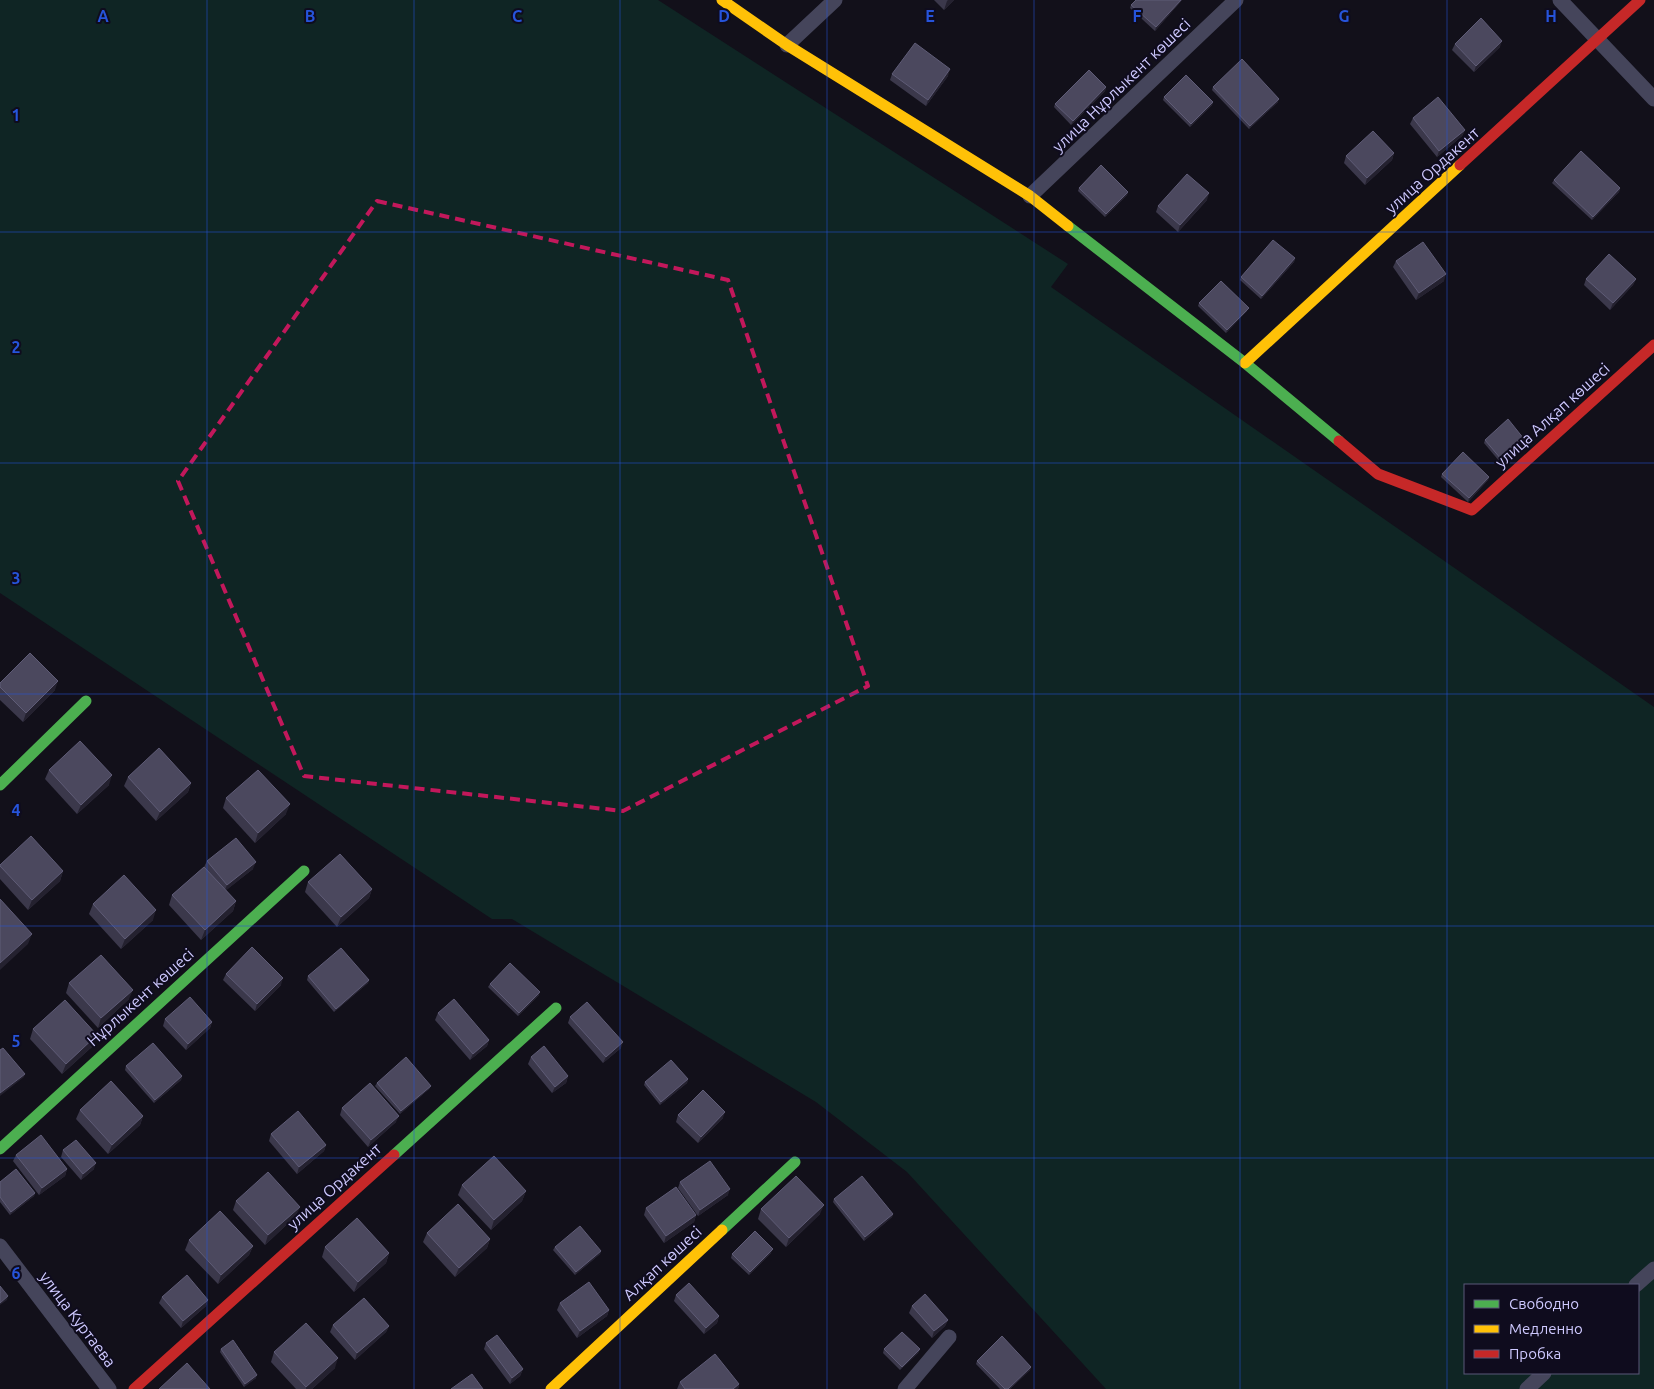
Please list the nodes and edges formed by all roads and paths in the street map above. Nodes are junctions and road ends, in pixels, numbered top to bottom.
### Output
1 (722, 0) edge
2 (835, 0) edge
3 (1236, 0) edge
4 (1560, 0) edge
5 (1640, 0) edge
6 (1598, 39) junction
7 (787, 45) junction
8 (1654, 99) edge
9 (1030, 196) junction
10 (1654, 345) edge
11 (1245, 363) junction
12 (86, 701) dead end
13 (0, 785) edge
14 (304, 871) dead end
15 (556, 1008) dead end
16 (0, 1149) edge
17 (795, 1162) dead end
18 (1, 1249) edge
19 (1654, 1269) edge
20 (1637, 1284) edge
21 (949, 1337) dead end
22 (1543, 1374) edge
23 (110, 1389) edge
24 (134, 1389) edge
25 (551, 1389) edge
26 (905, 1389) edge
27 (1527, 1389) edge

1 - 7 street
2 - 7 street
3 - 9 street, улица Нұрлыкент көшесі
4 - 6 street
5 - 6 street, улица Ордакент
6 - 8 street
6 - 11 street, улица Ордакент
7 - 9 street
9 - 11 street
10 - 11 street, улица Алқап көшесі
12 - 13 street
14 - 16 street, Нұрлыкент көшесі
15 - 24 street, улица Ордакент
17 - 25 street, Алқап көшесі
18 - 23 street, улица Куртаева
19 - 20 street
21 - 26 street
22 - 27 street

